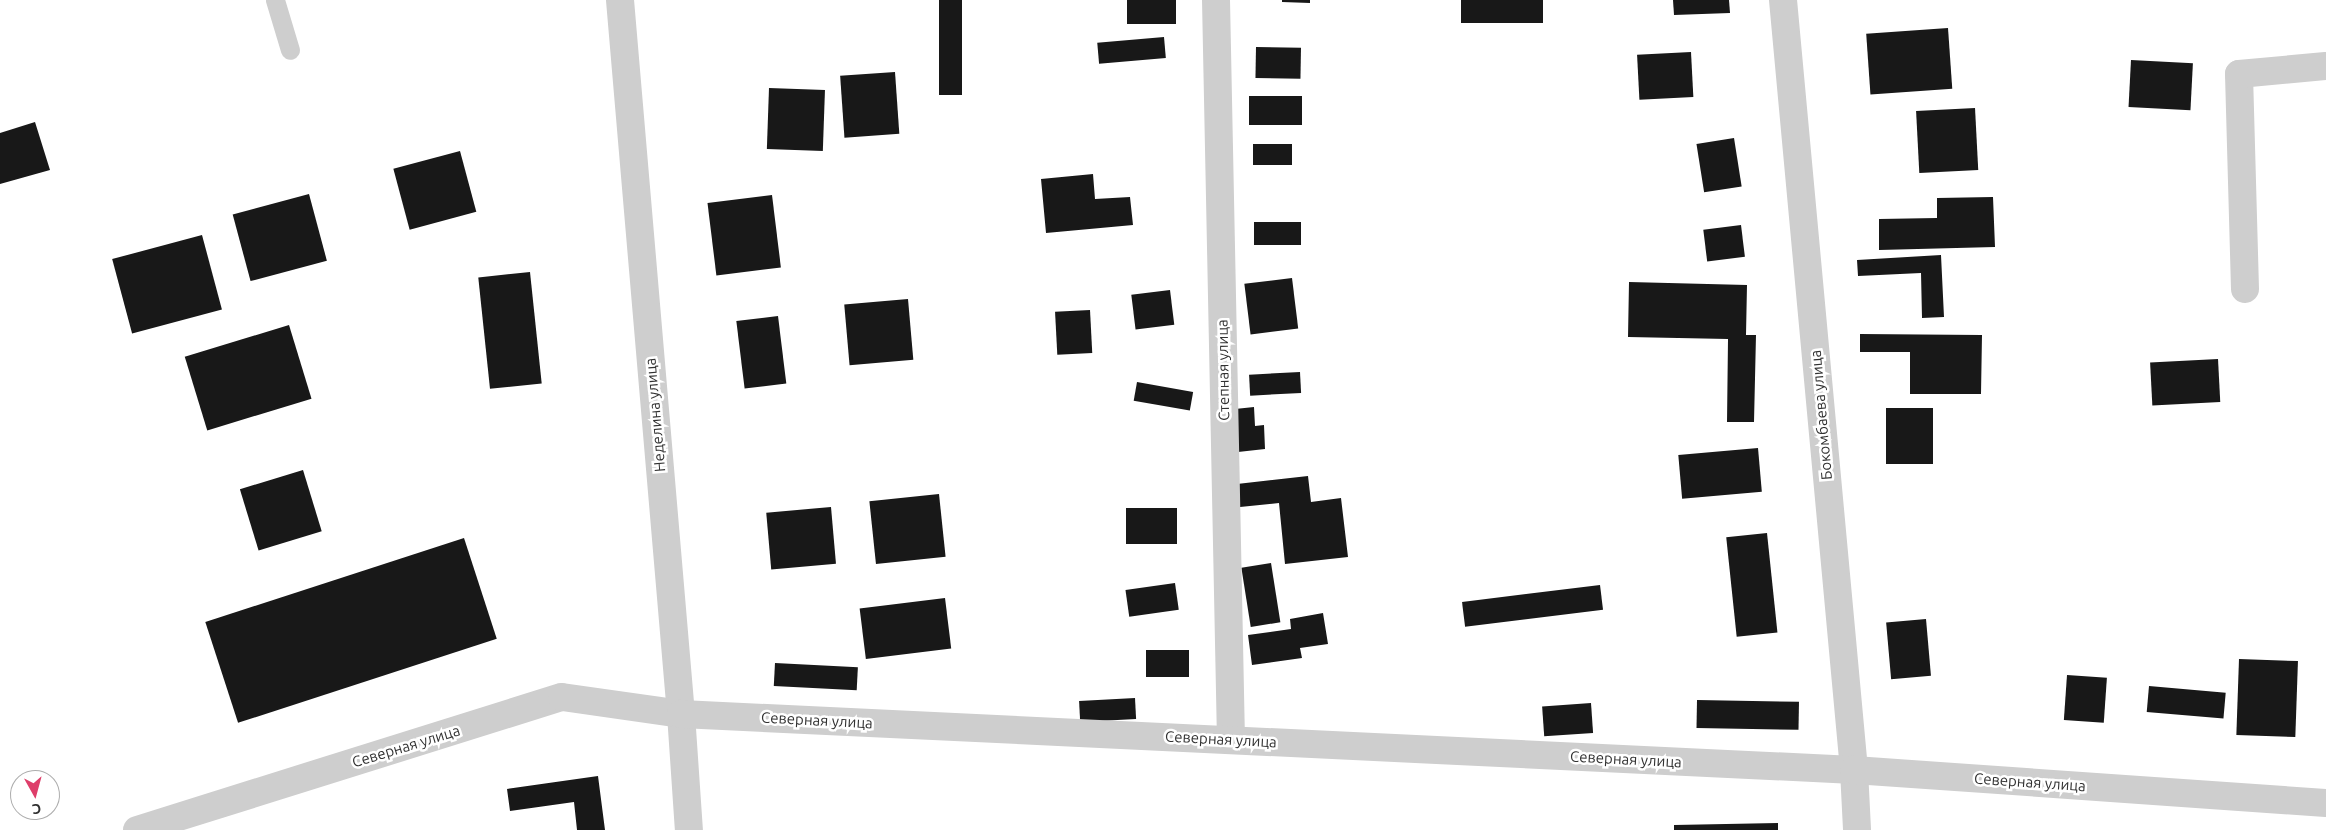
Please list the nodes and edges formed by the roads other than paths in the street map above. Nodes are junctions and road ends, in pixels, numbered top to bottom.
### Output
1 (275, 0) edge
2 (620, 0) edge
3 (1216, 0) edge
4 (1783, 0) edge
5 (290, 50) dead end
6 (2326, 66) edge
7 (2246, 289) dead end
8 (681, 714) junction
9 (1231, 739) junction
10 (1854, 770) junction
11 (2326, 803) edge
12 (137, 830) edge
13 (688, 830) edge
14 (1857, 830) edge

1 - 5 lane
2 - 8 street, Неделина улица
3 - 9 street, Степная улица
4 - 10 street, Бокомбаева улица
6 - 7 street
8 - 9 street, Северная улица
8 - 12 street, Северная улица
8 - 13 street, Неделина улица
9 - 10 street, Северная улица
10 - 11 street, Северная улица
10 - 14 street, Бокомбаева улица

